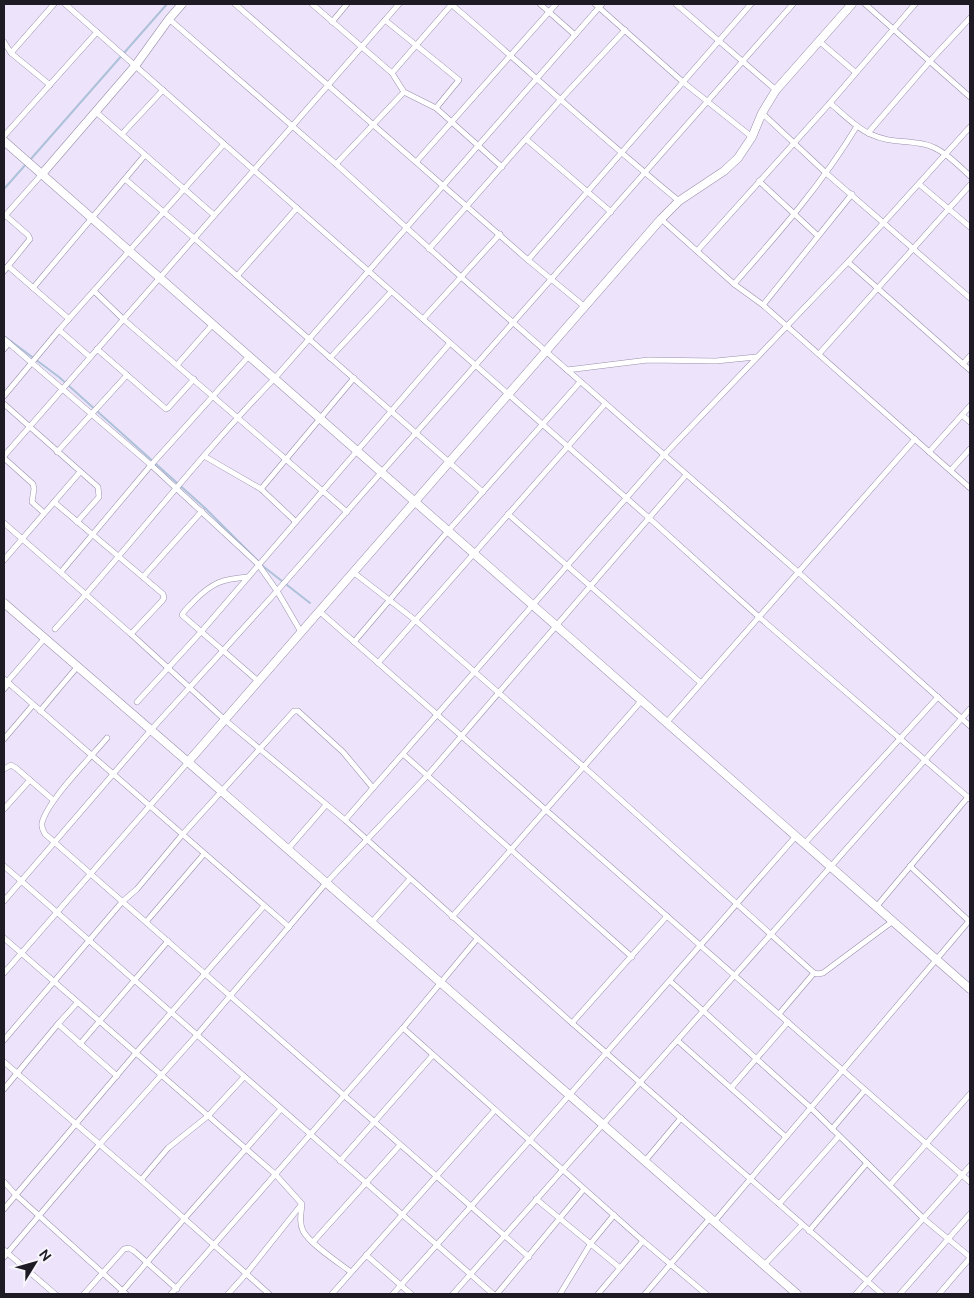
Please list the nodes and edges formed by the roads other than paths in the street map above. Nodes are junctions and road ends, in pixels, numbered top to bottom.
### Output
1 (54, 4) edge
2 (65, 4) edge
3 (182, 4) edge
4 (235, 4) edge
5 (312, 4) edge
6 (347, 4) edge
7 (399, 4) edge
8 (452, 4) edge
9 (540, 4) edge
10 (556, 4) edge
11 (676, 4) edge
12 (751, 4) edge
13 (794, 4) edge
14 (852, 4) edge
15 (865, 4) edge
16 (915, 4) edge
17 (598, 5) edge
18 (549, 12) junction
19 (970, 18) edge
20 (169, 19) junction
21 (385, 20) junction
22 (332, 22) junction
23 (893, 29) junction
24 (625, 30) junction
25 (97, 32) junction
26 (575, 35) junction
27 (718, 41) junction
28 (819, 41) junction
29 (4, 42) edge
30 (417, 44) junction
31 (361, 47) junction
32 (11, 52) junction
33 (511, 55) junction
34 (743, 61) junction
35 (930, 61) junction
36 (135, 66) junction
37 (855, 72) junction
38 (392, 73) junction
39 (537, 78) junction
40 (683, 82) junction
41 (50, 85) junction
42 (328, 85) junction
43 (163, 90) junction
44 (776, 90) junction
45 (404, 92) junction
46 (561, 98) junction
47 (970, 98) edge
48 (707, 102) junction
49 (830, 103) junction
50 (436, 108) junction
51 (96, 112) junction
52 (762, 113) junction
53 (452, 122) junction
54 (374, 124) junction
55 (857, 126) junction
56 (291, 127) junction
57 (970, 127) edge
58 (868, 133) junction
59 (122, 134) junction
60 (4, 136) edge
61 (752, 136) junction
62 (526, 139) junction
63 (4, 140) edge
64 (794, 143) junction
65 (224, 144) junction
66 (478, 146) junction
67 (621, 153) junction
68 (946, 154) junction
69 (145, 155) junction
70 (417, 161) junction
71 (336, 164) junction
72 (502, 167) junction
73 (254, 170) junction
74 (645, 173) junction
75 (826, 173) junction
76 (42, 174) junction
77 (970, 176) edge
78 (125, 179) junction
79 (759, 181) junction
80 (918, 184) junction
81 (444, 185) junction
82 (970, 185) edge
83 (184, 189) junction
84 (587, 192) junction
85 (852, 194) junction
86 (679, 201) junction
87 (467, 206) junction
88 (297, 208) junction
89 (949, 208) junction
90 (163, 212) junction
91 (611, 212) junction
92 (795, 214) junction
93 (214, 215) junction
94 (5, 216) edge
95 (92, 218) junction
96 (661, 218) junction
97 (884, 223) junction
98 (970, 227) edge
99 (406, 228) junction
100 (500, 234) junction
101 (818, 236) junction
102 (194, 238) junction
103 (913, 248) junction
104 (430, 249) junction
105 (129, 251) junction
106 (697, 251) junction
107 (528, 260) junction
108 (848, 262) junction
109 (8, 266) junction
110 (4, 271) edge
111 (368, 271) junction
112 (237, 276) junction
113 (160, 278) junction
114 (461, 278) junction
115 (552, 279) junction
116 (734, 284) junction
117 (33, 288) junction
118 (878, 288) junction
119 (94, 291) junction
120 (391, 292) junction
121 (970, 298) edge
122 (763, 304) junction
123 (585, 307) junction
124 (69, 319) junction
125 (123, 319) junction
126 (423, 319) junction
127 (513, 322) junction
128 (213, 324) junction
129 (788, 326) junction
130 (59, 330) junction
131 (4, 339) edge
132 (309, 339) junction
133 (9, 343) junction
134 (450, 343) junction
135 (4, 349) edge
136 (97, 349) junction
137 (546, 352) junction
138 (819, 354) junction
139 (249, 356) junction
140 (970, 356) edge
141 (90, 357) junction
142 (756, 357) junction
143 (330, 358) junction
144 (32, 363) junction
145 (964, 364) junction
146 (178, 365) junction
147 (476, 365) junction
148 (567, 370) junction
149 (970, 370) edge
150 (127, 375) junction
151 (275, 378) junction
152 (354, 378) junction
153 (194, 379) junction
154 (580, 382) junction
155 (63, 389) junction
156 (509, 395) junction
157 (4, 396) edge
158 (214, 396) junction
159 (4, 404) edge
160 (605, 404) junction
161 (970, 406) edge
162 (392, 412) junction
163 (92, 414) junction
164 (962, 415) junction
165 (238, 417) junction
166 (320, 418) junction
167 (970, 422) edge
168 (543, 424) junction
169 (29, 427) junction
170 (416, 433) junction
171 (916, 439) junction
172 (568, 446) junction
173 (970, 449) edge
174 (357, 451) junction
175 (57, 452) junction
176 (929, 452) junction
177 (204, 456) junction
178 (663, 456) junction
179 (4, 457) edge
180 (285, 458) junction
181 (450, 462) junction
182 (151, 466) junction
183 (951, 470) junction
184 (80, 472) junction
185 (382, 472) junction
186 (686, 475) junction
187 (176, 488) junction
188 (970, 488) edge
189 (261, 489) junction
190 (322, 491) junction
191 (483, 492) junction
192 (627, 498) junction
193 (415, 501) junction
194 (54, 502) junction
195 (202, 511) junction
196 (347, 512) junction
197 (44, 513) junction
198 (508, 514) junction
199 (650, 518) junction
200 (295, 521) junction
201 (4, 522) edge
202 (77, 522) junction
203 (448, 530) junction
204 (92, 535) junction
205 (22, 539) junction
206 (474, 553) junction
207 (119, 557) junction
208 (4, 560) edge
209 (258, 564) junction
210 (568, 566) junction
211 (60, 572) junction
212 (353, 572) junction
213 (798, 572) junction
214 (143, 577) junction
215 (248, 577) junction
216 (591, 586) junction
217 (277, 591) junction
218 (86, 595) junction
219 (390, 600) junction
220 (4, 603) edge
221 (533, 605) junction
222 (319, 611) junction
223 (759, 617) junction
224 (415, 620) junction
225 (556, 626) junction
226 (55, 629) dead end
227 (201, 632) junction
228 (301, 632) junction
229 (131, 634) junction
230 (45, 638) junction
231 (354, 642) junction
232 (223, 651) junction
233 (378, 663) junction
234 (78, 666) junction
235 (168, 668) junction
236 (475, 672) junction
237 (258, 681) junction
238 (7, 682) edge
239 (701, 683) junction
240 (189, 688) junction
241 (4, 689) edge
242 (499, 693) junction
243 (938, 697) junction
244 (642, 700) junction
245 (137, 702) dead end
246 (33, 706) junction
247 (970, 709) edge
248 (40, 711) junction
249 (437, 715) junction
250 (962, 718) junction
251 (225, 720) junction
252 (667, 722) junction
253 (970, 726) edge
254 (151, 730) junction
255 (462, 736) junction
256 (107, 738) dead end
257 (900, 738) junction
258 (4, 739) edge
259 (260, 749) junction
260 (403, 754) junction
261 (92, 756) junction
262 (926, 760) junction
263 (188, 762) junction
264 (584, 766) junction
265 (4, 769) edge
266 (112, 775) junction
267 (427, 776) junction
268 (30, 780) junction
269 (373, 788) junction
270 (221, 791) junction
271 (969, 798) edge
272 (53, 800) junction
273 (326, 805) junction
274 (149, 806) junction
275 (4, 809) edge
276 (546, 810) junction
277 (344, 820) junction
278 (182, 835) junction
279 (796, 836) junction
280 (366, 839) junction
281 (55, 842) junction
282 (805, 843) junction
283 (288, 849) junction
284 (511, 850) junction
285 (204, 854) junction
286 (4, 866) edge
287 (910, 866) junction
288 (832, 867) junction
289 (90, 874) junction
290 (410, 879) junction
291 (22, 881) junction
292 (326, 883) junction
293 (4, 901) edge
294 (122, 902) junction
295 (737, 904) junction
296 (264, 906) junction
297 (876, 906) junction
298 (57, 912) junction
299 (667, 916) junction
300 (452, 917) junction
301 (893, 921) junction
302 (146, 922) junction
303 (970, 922) edge
304 (372, 923) junction
305 (288, 927) junction
306 (771, 934) junction
307 (4, 938) edge
308 (477, 939) junction
309 (90, 941) junction
310 (168, 941) junction
311 (701, 945) junction
312 (21, 954) junction
313 (632, 957) junction
314 (937, 959) junction
315 (4, 973) edge
316 (206, 973) junction
317 (814, 973) junction
318 (735, 976) junction
319 (134, 981) junction
320 (670, 981) junction
321 (53, 982) junction
322 (441, 983) junction
323 (970, 989) edge
324 (231, 996) junction
325 (77, 1003) junction
326 (703, 1011) junction
327 (172, 1013) junction
328 (779, 1014) junction
329 (99, 1022) junction
330 (788, 1022) junction
331 (572, 1023) junction
332 (58, 1024) junction
333 (403, 1028) junction
334 (197, 1035) junction
335 (4, 1040) edge
336 (678, 1041) junction
337 (80, 1044) junction
338 (606, 1052) junction
339 (136, 1054) junction
340 (433, 1055) junction
341 (756, 1059) junction
342 (4, 1062) edge
343 (843, 1070) junction
344 (17, 1073) junction
345 (117, 1076) junction
346 (162, 1076) junction
347 (244, 1076) junction
348 (641, 1083) junction
349 (731, 1088) junction
350 (4, 1089) edge
351 (865, 1090) junction
352 (970, 1094) edge
353 (345, 1095) junction
354 (569, 1095) junction
355 (811, 1108) junction
356 (281, 1109) junction
357 (495, 1110) junction
358 (208, 1116) junction
359 (681, 1118) junction
360 (375, 1122) junction
361 (75, 1124) junction
362 (602, 1124) junction
363 (832, 1129) junction
364 (310, 1134) junction
365 (839, 1136) junction
366 (786, 1138) junction
367 (530, 1140) junction
368 (927, 1144) junction
369 (99, 1145) junction
370 (400, 1145) junction
371 (246, 1149) junction
372 (340, 1161) junction
373 (645, 1161) junction
374 (867, 1163) junction
375 (970, 1166) edge
376 (562, 1169) junction
377 (275, 1174) junction
378 (962, 1175) junction
379 (438, 1177) junction
380 (751, 1179) junction
381 (141, 1180) junction
382 (4, 1182) edge
383 (970, 1182) edge
384 (365, 1183) junction
385 (890, 1185) junction
386 (584, 1189) junction
387 (16, 1195) junction
388 (536, 1199) junction
389 (302, 1204) junction
390 (779, 1204) junction
391 (470, 1207) junction
392 (4, 1209) edge
393 (970, 1214) edge
394 (402, 1215) junction
395 (614, 1215) junction
396 (39, 1216) junction
397 (560, 1218) junction
398 (184, 1219) junction
399 (924, 1219) junction
400 (712, 1220) junction
401 (802, 1225) junction
402 (810, 1231) junction
403 (504, 1236) junction
404 (948, 1239) junction
405 (643, 1241) junction
406 (313, 1242) junction
407 (591, 1243) junction
408 (437, 1244) junction
409 (214, 1245) junction
410 (5, 1253) edge
411 (366, 1255) junction
412 (529, 1257) junction
413 (970, 1258) edge
414 (147, 1262) junction
415 (671, 1265) junction
416 (764, 1266) junction
417 (620, 1268) junction
418 (351, 1272) junction
419 (102, 1273) junction
420 (246, 1274) junction
421 (470, 1274) junction
422 (867, 1281) junction
423 (401, 1285) junction
424 (176, 1289) junction
425 (562, 1292) edge
426 (123, 1293) edge
427 (54, 1294) edge
428 (84, 1294) edge
429 (172, 1294) edge
430 (228, 1294) edge
431 (269, 1294) edge
432 (332, 1294) edge
433 (392, 1294) edge
434 (411, 1294) edge
435 (453, 1294) edge
436 (493, 1294) edge
437 (497, 1294) edge
438 (569, 1294) edge
439 (598, 1294) edge
440 (645, 1294) edge
441 (706, 1294) edge
442 (797, 1294) edge
443 (856, 1294) edge
444 (882, 1294) edge
445 (900, 1294) edge
446 (938, 1294) edge

1 - 32 street
2 - 25 street
3 - 20 main road
4 - 42 street
5 - 22 street
6 - 22 street
7 - 21 street
8 - 30 street
8 - 33 street
9 - 18 street
10 - 18 street
11 - 27 street
12 - 27 street
13 - 34 street
14 - 28 main road
15 - 23 street
16 - 23 street
17 - 24 street
17 - 26 street
18 - 26 street
18 - 33 street
19 - 35 street
20 - 36 main road
20 - 56 street
21 - 30 street
21 - 31 street
22 - 31 street
23 - 35 street
23 - 37 street
24 - 40 street
24 - 46 street
25 - 36 street
25 - 41 street
26 - 39 street
27 - 34 street
27 - 40 street
28 - 37 street
28 - 44 main road
29 - 32 street
30 - 38 street
30 - 50 street
31 - 38 street
31 - 42 street
32 - 41 street
33 - 39 street
33 - 53 street
34 - 44 street
34 - 48 street
35 - 47 street
35 - 58 street
36 - 43 street
36 - 51 main road
37 - 49 street
38 - 45 street
39 - 46 street
39 - 66 street
40 - 48 street
40 - 67 street
41 - 60 street
42 - 54 street
42 - 56 street
43 - 59 street
43 - 65 street
44 - 52 main road
45 - 50 street
45 - 54 street
46 - 62 street
46 - 67 street
48 - 61 street
48 - 74 street
49 - 55 street
49 - 64 street
50 - 53 street
51 - 59 street
51 - 76 main road
52 - 61 main road
52 - 64 street
53 - 66 street
53 - 70 street
54 - 70 street
54 - 71 street
55 - 58 street
55 - 75 street
56 - 71 street
56 - 73 street
57 - 68 street
58 - 68 street
59 - 69 street
61 - 86 main road
62 - 72 street
62 - 84 street
63 - 76 main road
64 - 75 street
64 - 79 street
65 - 73 street
65 - 83 street
66 - 72 street
66 - 81 street
67 - 74 street
67 - 84 street
68 - 77 street
68 - 80 street
69 - 78 street
69 - 83 street
70 - 81 street
71 - 99 street
72 - 87 street
73 - 88 street
73 - 93 street
74 - 86 street
74 - 91 street
75 - 85 street
75 - 92 street
76 - 94 street
76 - 95 main road
78 - 90 street
78 - 95 street
79 - 92 street
79 - 106 street
80 - 89 street
80 - 97 street
81 - 87 street
81 - 99 street
82 - 89 street
83 - 90 street
83 - 93 street
84 - 91 street
84 - 107 street
85 - 97 street
85 - 101 street
86 - 96 main road
87 - 100 street
87 - 104 street
88 - 111 street
88 - 112 street
89 - 98 street
89 - 103 street
90 - 102 street
90 - 105 street
91 - 115 street
92 - 101 street
92 - 116 street
93 - 102 street
94 - 109 street
95 - 105 main road
95 - 117 street
96 - 106 street
96 - 123 main road
97 - 103 street
97 - 108 street
99 - 104 street
99 - 111 street
100 - 107 street
100 - 114 street
101 - 122 street
102 - 112 street
102 - 113 street
103 - 118 street
103 - 121 street
104 - 114 street
105 - 113 main road
105 - 119 street
106 - 116 street
107 - 115 street
108 - 118 street
108 - 129 street
109 - 110 street
109 - 117 street
111 - 120 street
111 - 132 street
112 - 132 street
113 - 125 street
113 - 128 main road
114 - 126 street
114 - 127 street
115 - 123 street
115 - 127 street
116 - 122 street
117 - 124 street
118 - 138 street
118 - 145 street
119 - 124 street
119 - 125 street
120 - 126 street
120 - 143 street
122 - 129 street
123 - 137 main road
124 - 130 street
125 - 136 street
125 - 146 street
126 - 134 street
127 - 137 street
127 - 147 street
128 - 139 main road
128 - 146 street
129 - 138 street
129 - 142 street
130 - 141 street
130 - 144 street
131 - 133 street
132 - 143 street
132 - 151 street
133 - 135 street
133 - 144 street
134 - 147 street
134 - 162 street
136 - 141 street
136 - 150 street
137 - 148 street
137 - 156 main road
138 - 171 street
139 - 151 main road
139 - 158 street
140 - 145 street
141 - 155 street
142 - 148 street
142 - 178 street
143 - 152 street
144 - 155 street
144 - 157 street
145 - 149 street
146 - 153 street
147 - 156 street
147 - 170 street
148 - 154 street
150 - 153 street
150 - 163 street
151 - 165 street
151 - 166 main road
152 - 162 street
152 - 166 street
153 - 158 street
154 - 160 street
154 - 168 street
155 - 163 street
155 - 169 street
156 - 168 street
156 - 181 main road
158 - 165 street
158 - 182 street
159 - 169 street
160 - 172 street
160 - 178 street
161 - 164 street
162 - 170 street
162 - 174 street
163 - 175 street
163 - 182 street
164 - 167 street
164 - 176 street
165 - 177 street
165 - 180 street
166 - 174 main road
166 - 180 street
168 - 172 street
168 - 191 street
169 - 175 street
169 - 179 street
170 - 181 street
170 - 185 street
171 - 176 street
171 - 213 street
172 - 192 street
172 - 198 street
173 - 183 street
174 - 185 main road
174 - 190 street
175 - 184 street
176 - 183 street
177 - 187 street
177 - 189 street
178 - 186 street
178 - 192 street
179 - 197 street
180 - 189 street
180 - 190 street
181 - 191 street
181 - 193 main road
182 - 187 street
182 - 204 street
183 - 188 street
184 - 194 street
184 - 202 street
185 - 193 main road
185 - 196 street
186 - 199 street
186 - 213 street
187 - 195 street
187 - 207 street
189 - 200 street
190 - 196 street
190 - 200 street
191 - 203 street
192 - 199 street
192 - 210 street
193 - 203 main road
193 - 212 main road
194 - 197 street
194 - 202 street
195 - 209 street
195 - 214 street
196 - 217 street
197 - 205 street
198 - 206 street
198 - 210 street
199 - 216 street
199 - 223 street
200 - 209 street
201 - 205 street
202 - 204 street
203 - 206 main road
203 - 219 street
204 - 207 street
204 - 211 street
205 - 208 street
205 - 211 street
206 - 221 main road
206 - 224 street
207 - 214 street
207 - 218 street
209 - 215 street
209 - 217 street
210 - 216 street
210 - 221 street
211 - 218 street
212 - 219 street
212 - 222 main road
213 - 223 street
213 - 243 street
214 - 229 street
215 - 227 street
215 - 227 street
216 - 225 street
216 - 239 street
217 - 228 street
217 - 232 street
218 - 226 street
218 - 229 street
219 - 224 street
219 - 231 street
220 - 230 main road
221 - 225 main road
221 - 236 street
222 - 228 main road
222 - 231 street
223 - 239 street
223 - 257 street
224 - 233 street
224 - 236 street
225 - 242 street
225 - 244 main road
227 - 232 street
227 - 235 street
228 - 237 main road
229 - 235 street
230 - 234 main road
230 - 238 street
231 - 233 street
232 - 237 street
232 - 240 street
233 - 249 street
234 - 248 street
234 - 254 main road
235 - 240 street
235 - 245 street
236 - 242 street
236 - 249 street
237 - 251 main road
238 - 241 street
238 - 246 street
239 - 252 street
240 - 251 street
240 - 254 street
242 - 255 street
242 - 264 street
243 - 250 street
243 - 257 street
244 - 252 main road
244 - 264 street
246 - 248 street
246 - 258 street
247 - 250 street
248 - 261 street
249 - 255 street
249 - 260 street
250 - 253 street
250 - 262 street
251 - 259 street
251 - 263 main road
252 - 279 main road
254 - 263 main road
254 - 266 street
255 - 267 street
255 - 276 street
256 - 261 street
257 - 262 street
257 - 282 street
259 - 269 street
259 - 270 street
259 - 273 street
260 - 267 street
260 - 269 street
261 - 266 street
261 - 272 street
262 - 271 street
262 - 288 street
263 - 270 main road
263 - 274 street
264 - 276 street
264 - 295 street
265 - 268 street
266 - 274 street
266 - 281 street
267 - 280 street
267 - 284 street
268 - 272 street
268 - 275 street
269 - 277 street
270 - 278 street
270 - 283 main road
271 - 287 street
272 - 281 street
273 - 277 street
273 - 283 street
274 - 278 street
274 - 289 street
276 - 284 street
276 - 299 street
277 - 280 street
278 - 285 street
278 - 294 street
279 - 282 main road
279 - 295 street
280 - 290 street
280 - 292 street
281 - 289 street
281 - 291 street
282 - 288 main road
283 - 292 main road
284 - 300 street
284 - 313 street
285 - 296 street
285 - 302 street
286 - 291 street
287 - 297 street
287 - 303 street
288 - 297 main road
288 - 306 street
289 - 294 street
289 - 298 street
290 - 300 street
290 - 304 street
291 - 293 street
291 - 298 street
292 - 304 main road
292 - 305 street
294 - 302 street
294 - 309 street
295 - 306 street
295 - 311 street
296 - 305 street
296 - 316 street
297 - 301 main road
298 - 309 street
298 - 312 street
299 - 311 street
299 - 313 street
300 - 308 street
301 - 314 main road
301 - 317 street
302 - 310 street
303 - 314 street
304 - 322 main road
305 - 324 street
306 - 317 street
306 - 318 street
307 - 312 street
308 - 322 street
308 - 331 street
309 - 319 street
309 - 321 street
310 - 316 street
310 - 319 street
311 - 318 street
311 - 320 street
312 - 315 street
312 - 321 street
313 - 331 street
314 - 323 main road
314 - 343 street
316 - 324 street
316 - 327 street
317 - 328 street
318 - 326 street
318 - 328 street
319 - 327 street
319 - 329 street
320 - 326 street
320 - 338 street
321 - 325 street
321 - 335 street
322 - 333 street
322 - 354 main road
324 - 334 street
324 - 353 street
325 - 329 street
325 - 332 street
326 - 336 street
326 - 341 street
327 - 334 street
327 - 339 street
328 - 330 street
329 - 337 street
329 - 339 street
330 - 341 street
330 - 343 street
331 - 338 street
332 - 337 street
332 - 344 street
333 - 340 street
333 - 353 street
334 - 346 street
334 - 347 street
336 - 348 street
336 - 349 street
337 - 345 street
338 - 348 street
338 - 354 street
339 - 345 street
339 - 346 street
340 - 357 street
340 - 360 street
341 - 349 street
341 - 355 street
342 - 344 street
343 - 351 street
343 - 355 street
344 - 350 street
344 - 361 street
345 - 361 street
346 - 358 street
346 - 369 street
347 - 356 street
347 - 358 street
348 - 359 street
348 - 362 street
349 - 366 street
351 - 363 street
351 - 368 street
352 - 368 street
353 - 360 street
353 - 364 street
354 - 362 main road
354 - 367 street
355 - 363 street
355 - 366 street
356 - 364 street
356 - 371 street
357 - 367 street
357 - 379 street
358 - 371 street
358 - 381 street
359 - 373 street
359 - 380 street
360 - 370 street
360 - 372 street
361 - 369 street
361 - 387 street
362 - 373 main road
362 - 376 street
363 - 365 street
364 - 372 street
364 - 377 street
365 - 374 street
365 - 390 street
366 - 380 street
367 - 376 street
367 - 391 street
368 - 378 street
368 - 385 street
369 - 381 street
369 - 396 street
370 - 379 street
370 - 384 street
371 - 377 street
371 - 398 street
372 - 384 street
373 - 400 main road
374 - 385 street
374 - 402 street
375 - 378 street
376 - 386 street
376 - 388 street
377 - 389 street
377 - 409 street
378 - 383 street
378 - 399 street
379 - 391 street
379 - 394 street
380 - 390 street
380 - 400 street
381 - 398 street
382 - 387 street
384 - 394 street
384 - 406 street
385 - 399 street
386 - 395 street
386 - 397 street
387 - 392 street
387 - 396 street
388 - 397 street
388 - 403 street
389 - 406 street
389 - 420 street
390 - 401 street
391 - 403 street
391 - 408 street
393 - 404 street
394 - 408 street
394 - 411 street
395 - 405 street
395 - 407 street
396 - 410 street
396 - 419 street
397 - 407 street
397 - 412 street
398 - 409 street
398 - 414 street
399 - 404 street
399 - 422 street
400 - 415 street
400 - 416 main road
401 - 402 street
401 - 416 street
402 - 422 street
403 - 412 street
403 - 421 street
404 - 413 street
404 - 445 street
405 - 415 street
405 - 417 street
406 - 418 street
407 - 417 street
407 - 425 street
408 - 421 street
408 - 423 street
409 - 420 street
409 - 424 street
410 - 427 street
411 - 418 street
411 - 423 street
412 - 437 street
413 - 446 street
414 - 419 street
414 - 424 street
414 - 426 street
415 - 440 street
415 - 441 street
416 - 442 main road
417 - 439 street
418 - 432 street
419 - 426 street
419 - 428 street
420 - 430 street
420 - 431 street
421 - 435 street
421 - 436 street
422 - 443 street
422 - 444 street
423 - 433 street
423 - 434 street
424 - 429 street
425 - 438 street

